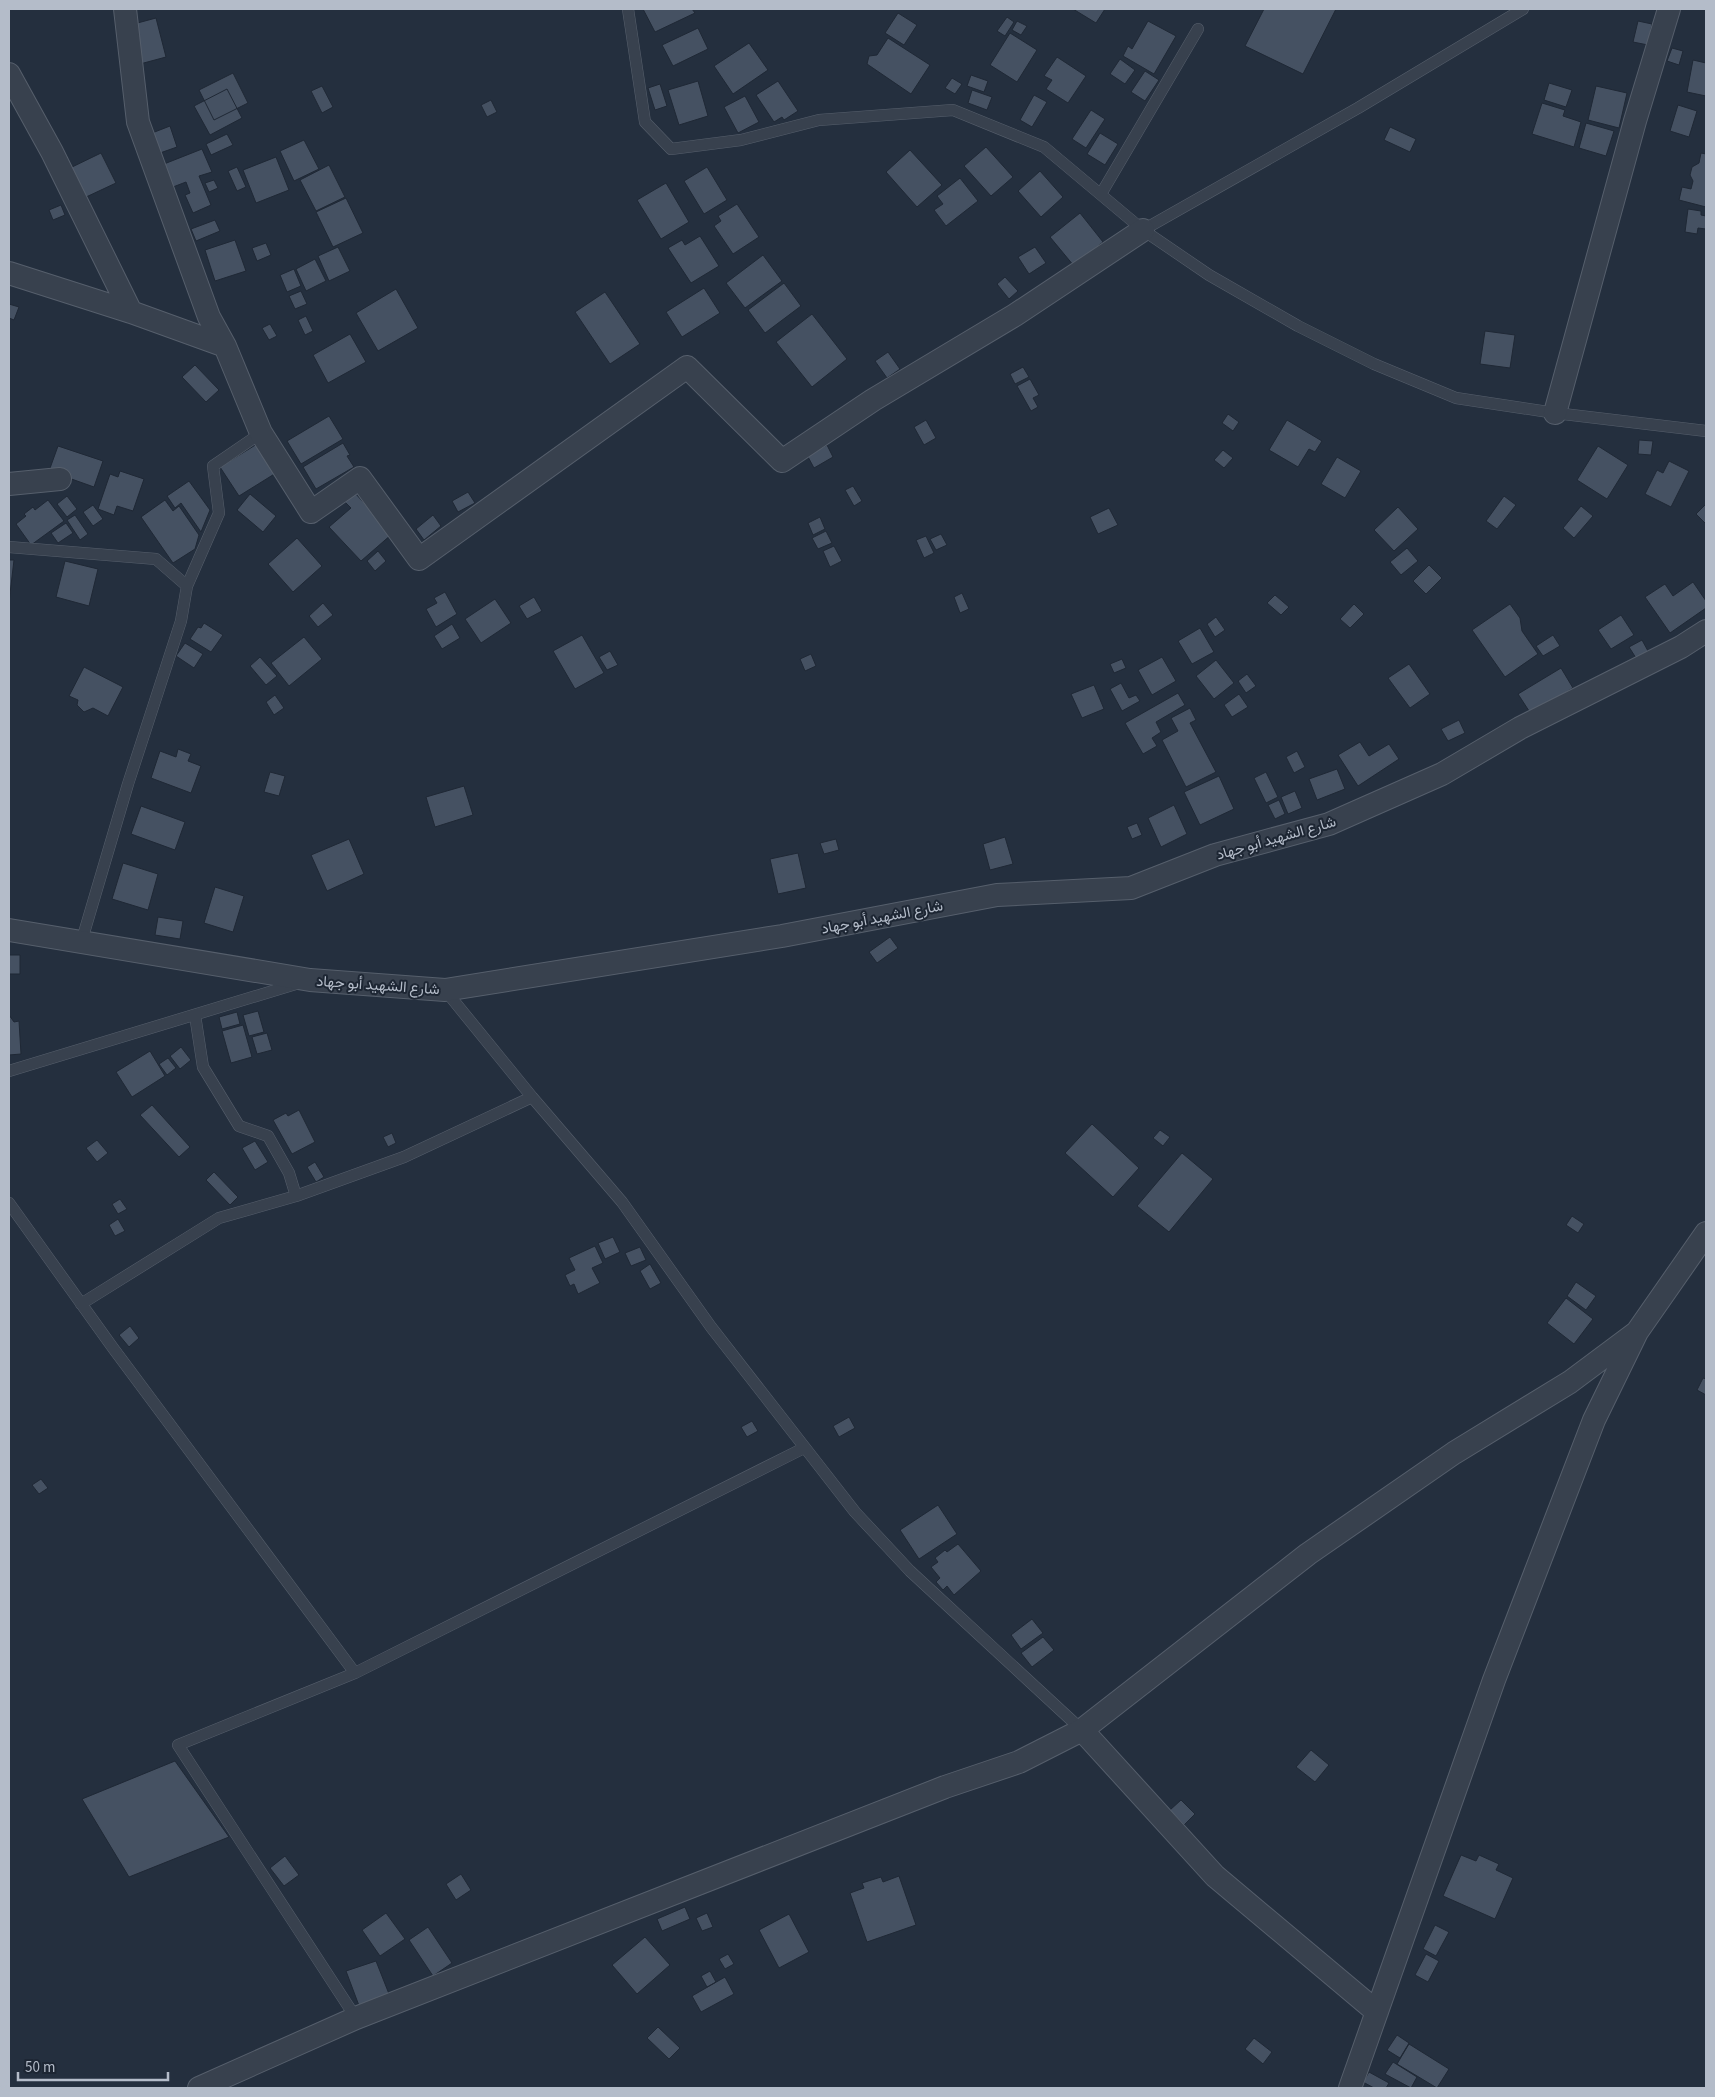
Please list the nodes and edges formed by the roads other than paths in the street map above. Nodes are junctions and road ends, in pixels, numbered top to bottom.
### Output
1 (125, 9) edge
2 (628, 9) edge
3 (1523, 9) edge
4 (1669, 9) edge
5 (1198, 29) dead end
6 (9, 74) edge
7 (1101, 194) junction
8 (1143, 230) junction
9 (9, 273) edge
10 (131, 312) junction
11 (225, 346) junction
12 (1554, 413) junction
13 (1706, 431) edge
14 (261, 433) junction
15 (60, 479) dead end
16 (9, 484) edge
17 (9, 546) edge
18 (187, 586) junction
19 (1706, 631) edge
20 (9, 930) edge
21 (81, 943) junction
22 (310, 980) junction
23 (445, 990) junction
24 (195, 1015) junction
25 (9, 1071) edge
26 (532, 1097) junction
27 (296, 1196) junction
28 (9, 1203) edge
29 (1706, 1233) edge
30 (81, 1304) junction
31 (1637, 1332) junction
32 (804, 1448) junction
33 (355, 1673) junction
34 (1082, 1730) junction
35 (1377, 2012) junction
36 (356, 2018) junction
37 (199, 2088) edge
38 (1350, 2088) edge

1 - 11 street
2 - 7 lane
3 - 8 lane
4 - 12 street
5 - 7 lane
6 - 10 street
7 - 8 lane
8 - 12 lane
8 - 14 street
9 - 10 street
10 - 11 street
11 - 14 street
12 - 13 lane
14 - 18 lane
15 - 16 street
17 - 18 lane
18 - 21 lane
19 - 23 street, شارع الشهيد أبو جهاد
20 - 21 street, شارع الشهيد أبو جهاد
21 - 22 street, شارع الشهيد أبو جهاد
22 - 23 street, شارع الشهيد أبو جهاد
22 - 24 lane
23 - 26 lane
24 - 25 lane
24 - 27 lane
26 - 27 lane
26 - 32 lane
27 - 30 lane
28 - 30 lane
29 - 31 street
30 - 33 lane
31 - 34 street
31 - 35 street
32 - 33 lane
32 - 34 lane
33 - 36 lane
34 - 35 street
34 - 36 street
35 - 38 street
36 - 37 street

